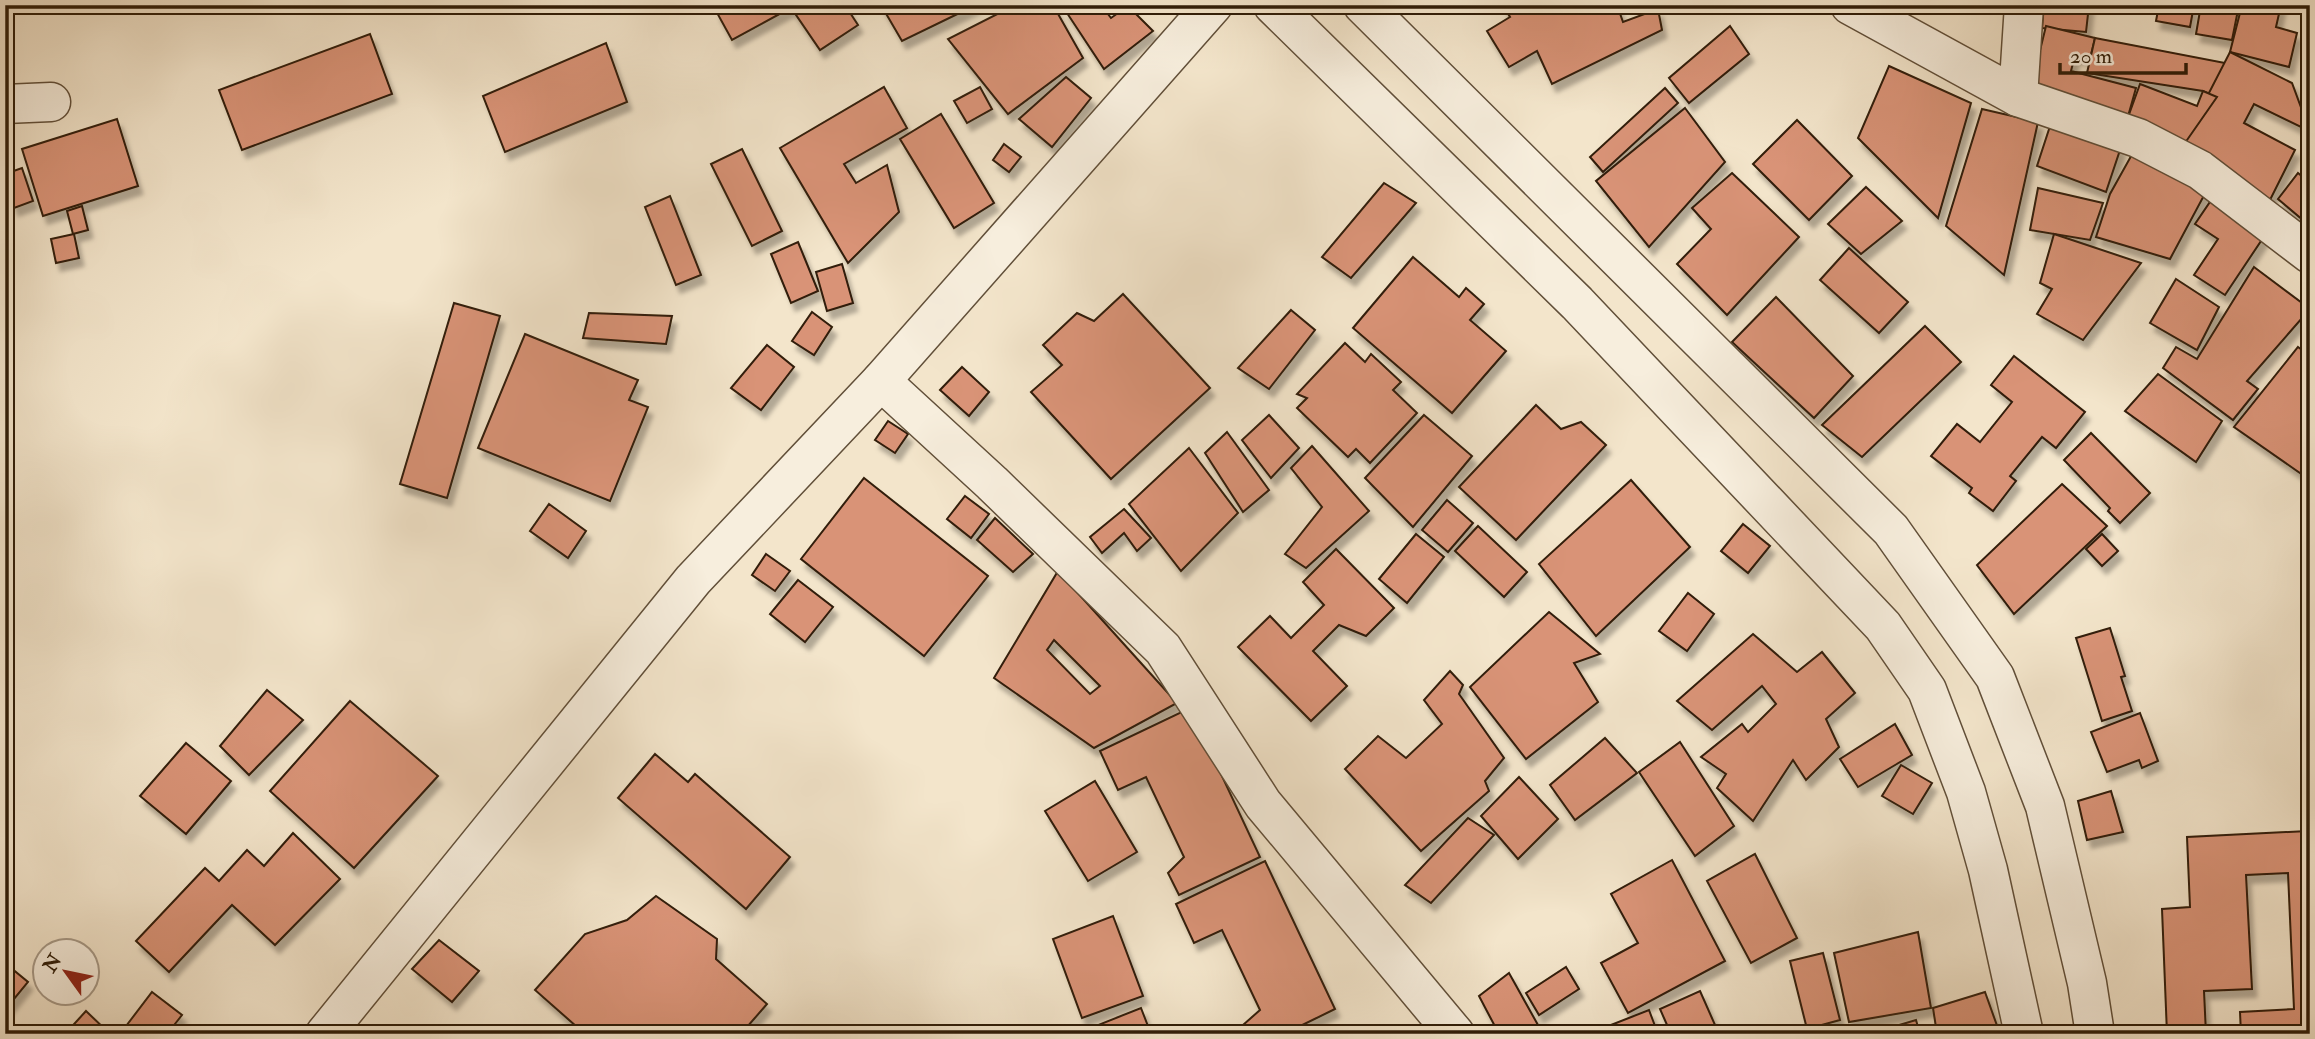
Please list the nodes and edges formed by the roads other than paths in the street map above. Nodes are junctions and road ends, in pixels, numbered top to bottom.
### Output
1 (1213, 5) edge
2 (1363, 5) edge
3 (1850, 5) edge
4 (2024, 5) edge
5 (1284, 9) edge
6 (2018, 97) junction
7 (51, 102) dead end
8 (5, 104) edge
9 (2310, 254) edge
10 (881, 381) junction
11 (325, 1034) edge
12 (1455, 1034) edge
13 (2024, 1034) edge
14 (2095, 1034) edge

1 - 10 street
2 - 14 street
3 - 6 street
4 - 6 street
5 - 13 street
6 - 9 street
7 - 8 street
10 - 11 street
10 - 12 street

